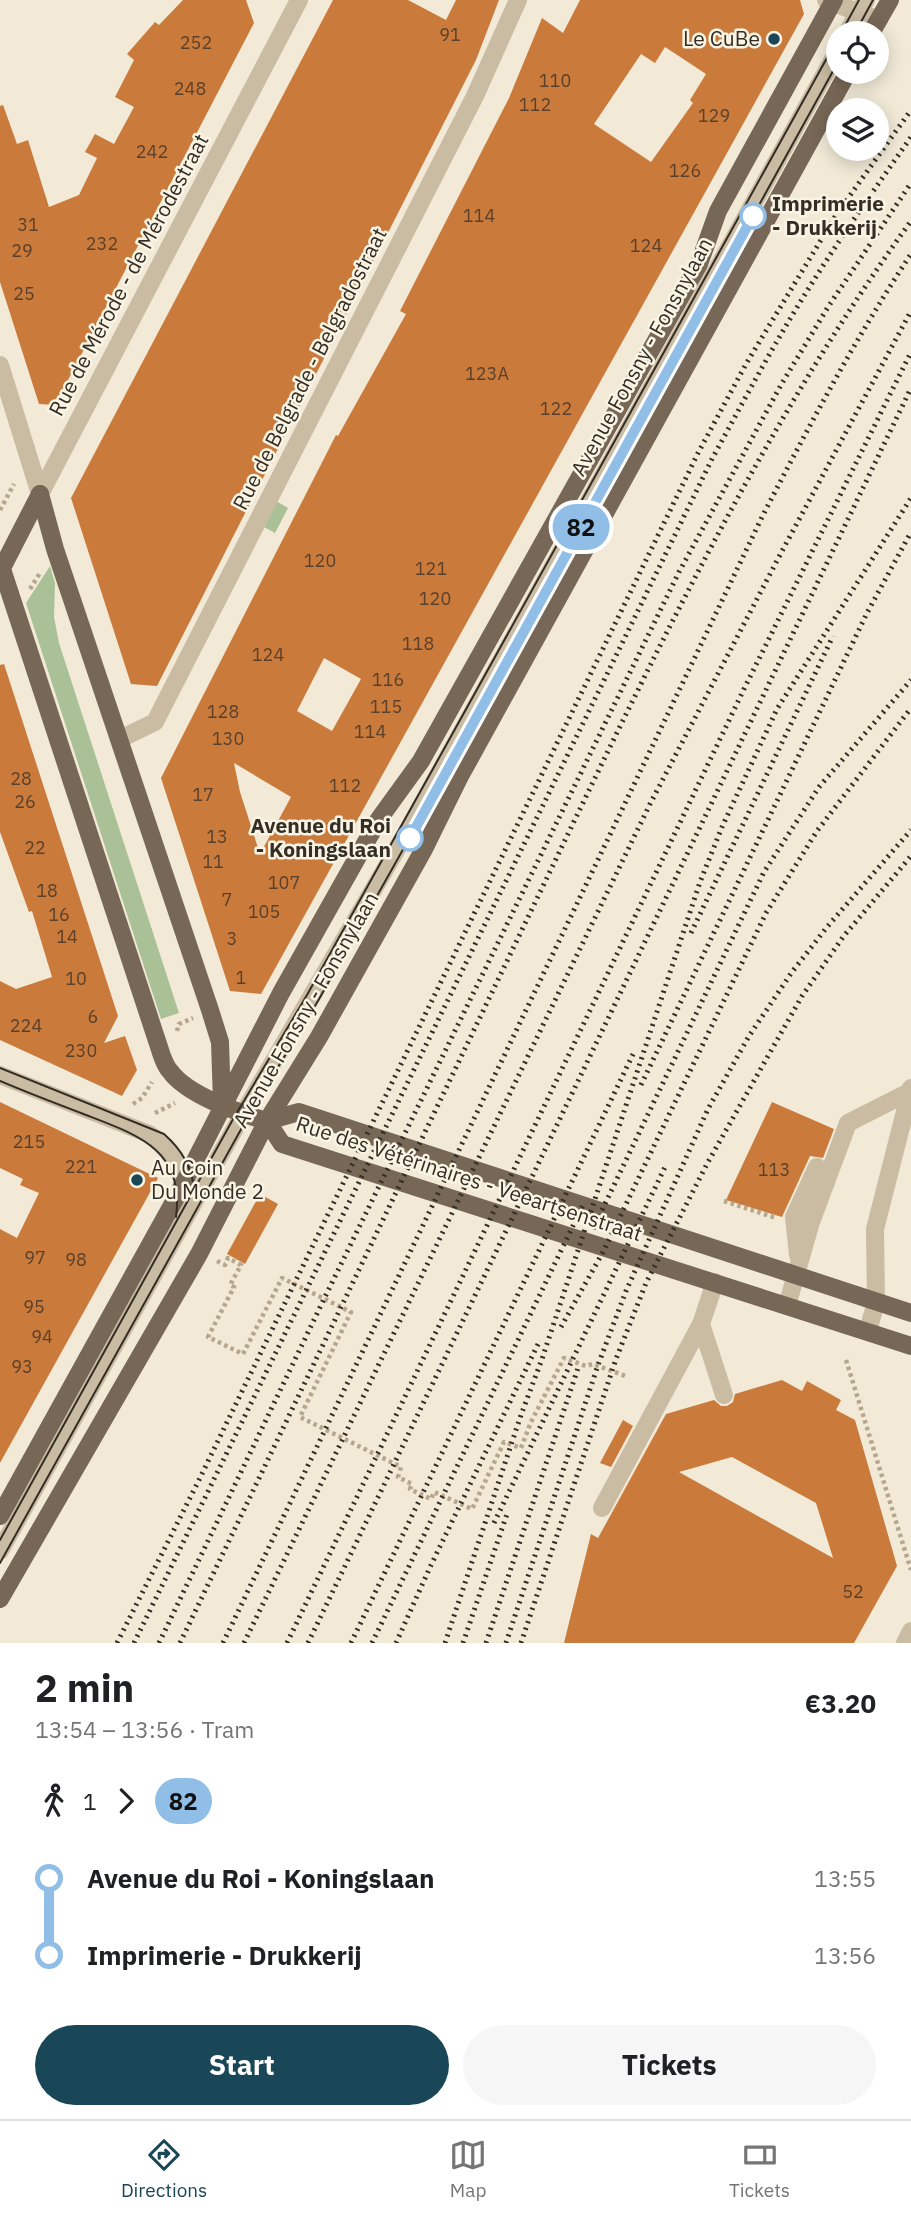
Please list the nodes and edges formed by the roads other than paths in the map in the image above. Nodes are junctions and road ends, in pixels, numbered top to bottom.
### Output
1 (299, 0) edge
2 (518, 0) edge
3 (890, 0) edge
4 (830, 1) edge
5 (862, 6) edge
6 (871, 21) edge
7 (878, 21) edge
8 (826, 72) edge
9 (841, 84) edge
10 (0, 365) edge
11 (40, 494) junction
12 (1, 569) edge
13 (120, 738) junction
14 (0, 1075) edge
15 (910, 1090) edge
16 (222, 1106) junction
17 (243, 1114) junction
18 (267, 1121) junction
19 (217, 1161) junction
20 (817, 1167) dead end
21 (184, 1184) junction
22 (797, 1268) junction
23 (715, 1282) junction
24 (876, 1302) junction
25 (787, 1306) junction
26 (911, 1313) edge
27 (701, 1324) junction
28 (868, 1331) junction
29 (911, 1346) edge
30 (724, 1395) dead end
31 (602, 1508) dead end
32 (0, 1516) edge
33 (0, 1551) edge
34 (0, 1599) edge
35 (911, 1631) edge
36 (905, 1643) edge

1 - 11 street, Rue de Mérode - de Mérodestraat
2 - 13 street, Rue de Belgrade - Belgradostraat
3 - 7 main road
4 - 5 street
4 - 16 main road, Avenue Fonsny - Fonsnylaan
5 - 6 street
8 - 17 street, Avenue Fonsny - Fonsnylaan
9 - 18 main road, Avenue Fonsny - Fonsnylaan
10 - 11 street
11 - 12 main road, Rue de Mérode - de Mérodestraat
11 - 13 main road
12 - 16 main road
13 - 16 main road
14 - 21 street
15 - 22 street
15 - 24 street
16 - 17 main road
16 - 19 street, Avenue Fonsny - Fonsnylaan
16 - 21 main road, Avenue Fonsny - Fonsnylaan
17 - 18 main road
17 - 19 street, Avenue Fonsny - Fonsnylaan
18 - 22 main road, Rue des Vétérinaires - Veeartsenstraat
18 - 23 main road, Rue des Vétérinaires - Veeartsenstraat
18 - 34 main road, Avenue Fonsny - Fonsnylaan
19 - 33 street, Avenue Fonsny - Fonsnylaan
20 - 22 street
21 - 32 main road, Avenue Fonsny - Fonsnylaan
22 - 24 main road, Rue des Vétérinaires - Veeartsenstraat
22 - 25 street
23 - 25 main road, Rue des Vétérinaires - Veeartsenstraat
23 - 27 street
24 - 26 main road, Rue des Vétérinaires - Veeartsenstraat
24 - 28 street
25 - 28 main road, Rue des Vétérinaires - Veeartsenstraat
27 - 30 street
27 - 31 street
28 - 29 main road, Rue des Vétérinaires - Veeartsenstraat
35 - 36 street

